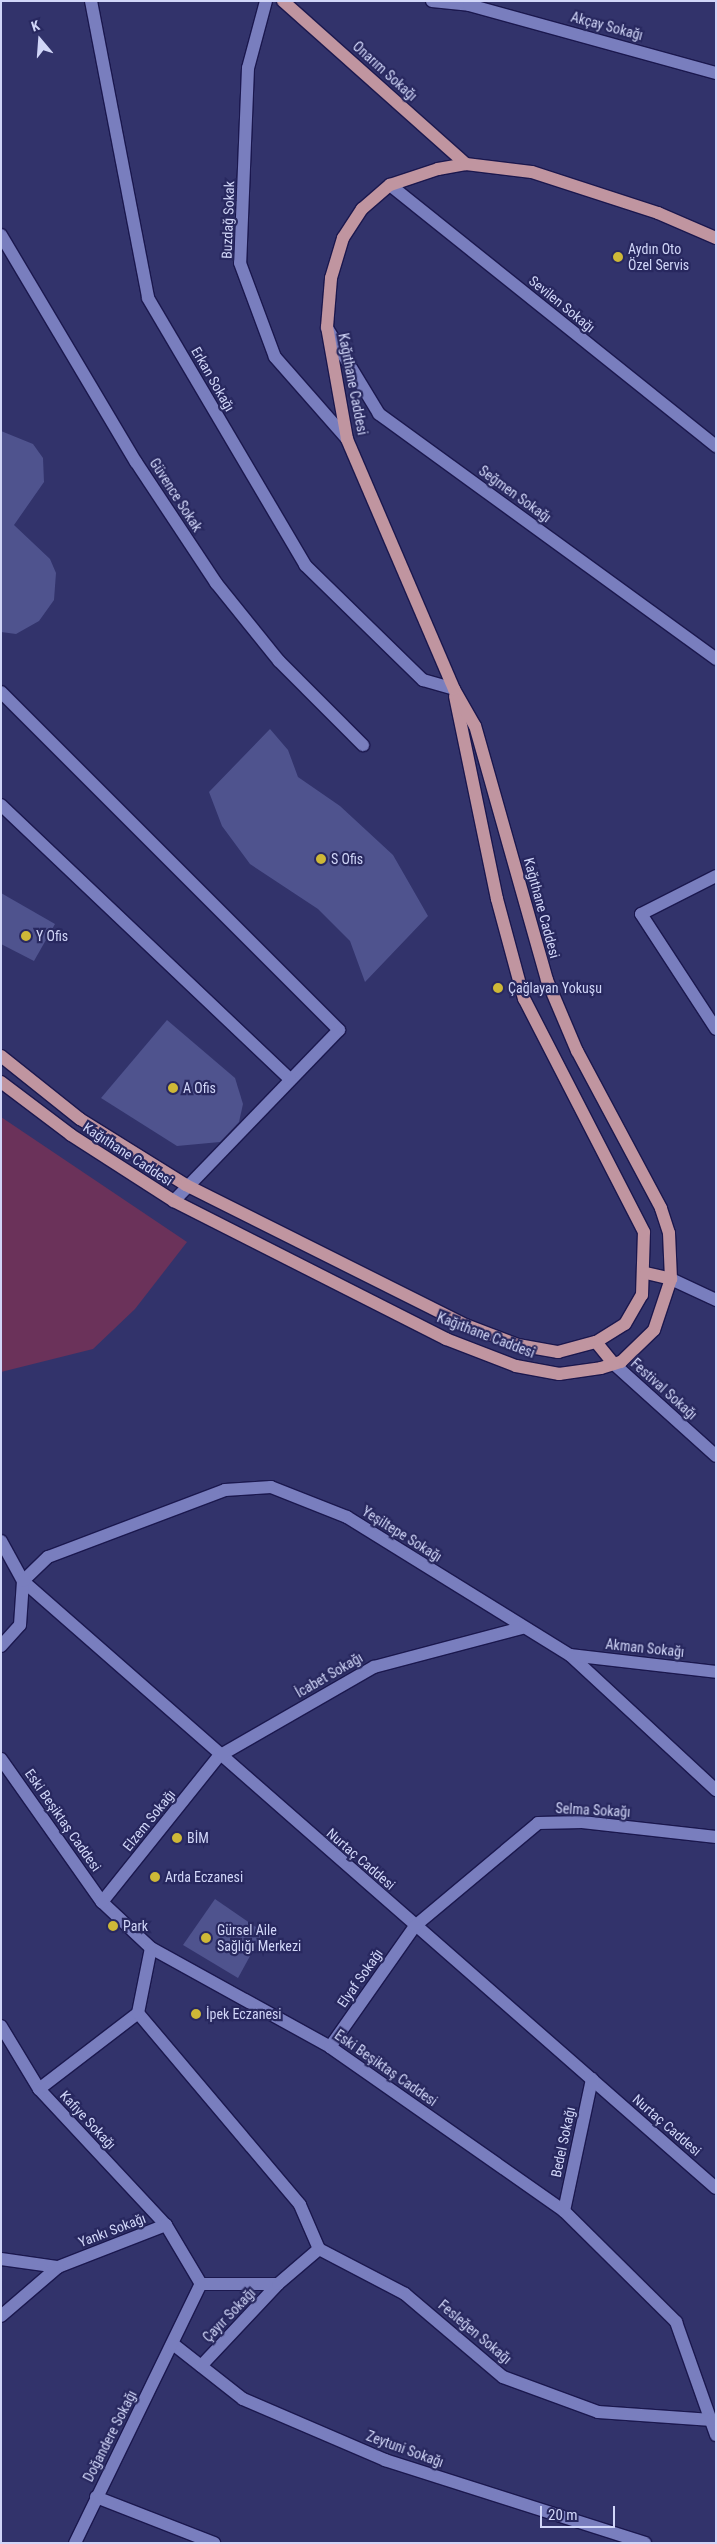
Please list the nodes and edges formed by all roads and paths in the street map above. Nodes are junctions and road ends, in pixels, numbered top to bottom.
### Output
1 (91, 1) edge
2 (266, 1) edge
3 (283, 1) edge
4 (432, 1) edge
5 (716, 73) edge
6 (466, 164) junction
7 (390, 185) junction
8 (1, 235) edge
9 (716, 238) edge
10 (327, 327) junction
11 (347, 439) junction
12 (716, 446) edge
13 (716, 659) edge
14 (454, 689) junction
15 (1, 692) edge
16 (363, 745) dead end
17 (1, 805) edge
18 (716, 876) edge
19 (716, 1029) edge
20 (1, 1056) edge
21 (290, 1079) junction
22 (1, 1082) edge
23 (186, 1185) junction
24 (174, 1201) junction
25 (646, 1273) junction
26 (671, 1279) junction
27 (716, 1300) edge
28 (596, 1342) junction
29 (614, 1364) junction
30 (716, 1456) edge
31 (1, 1541) edge
32 (24, 1581) junction
33 (522, 1628) junction
34 (1, 1646) edge
35 (570, 1655) junction
36 (716, 1672) edge
37 (219, 1756) junction
38 (1, 1759) edge
39 (716, 1790) edge
40 (716, 1837) edge
41 (102, 1902) junction
42 (415, 1926) junction
43 (151, 1948) junction
44 (138, 2013) junction
45 (1, 2026) edge
46 (330, 2047) junction
47 (592, 2079) junction
48 (39, 2089) junction
49 (716, 2188) edge
50 (564, 2211) junction
51 (166, 2225) junction
52 (319, 2249) junction
53 (1, 2260) edge
54 (58, 2267) junction
55 (201, 2284) junction
56 (278, 2284) junction
57 (1, 2316) edge
58 (173, 2344) junction
59 (201, 2366) junction
60 (712, 2420) junction
61 (716, 2435) edge
62 (96, 2497) junction
63 (75, 2543) edge
64 (214, 2543) edge
65 (645, 2543) edge

1 - 14 street, Erkan Sokağı
2 - 11 street, Buzdağ Sokak
3 - 6 main road, Onarım Sokağı
4 - 5 street, Akçay Sokağı
6 - 7 main road, Kağıthane Caddesi
6 - 9 main road, Kağıthane Caddesi
7 - 10 main road, Kağıthane Caddesi
7 - 12 street, Sevilen Sokağı
8 - 16 street, Güvence Sokak
10 - 11 main road, Kağıthane Caddesi
10 - 13 street, Seğmen Sokağı
11 - 14 main road, Kağıthane Caddesi
14 - 25 main road, Kağıthane Caddesi
14 - 26 main road, Kağıthane Caddesi
15 - 21 street
17 - 21 street
18 - 19 street
20 - 23 main road, Kağıthane Caddesi
21 - 23 street
22 - 24 main road, Kağıthane Caddesi
23 - 24 street
23 - 28 main road, Kağıthane Caddesi
24 - 29 main road, Kağıthane Caddesi
25 - 26 main road
25 - 28 main road, Kağıthane Caddesi
26 - 27 street
26 - 29 main road, Kağıthane Caddesi
28 - 29 main road
29 - 30 street, Festival Sokağı
31 - 32 street, Nurtaç Caddesi
32 - 33 street, Yeşiltepe Sokağı
32 - 34 street
32 - 37 street, Nurtaç Caddesi
33 - 35 street, Yeşiltepe Sokağı
33 - 37 street, İcabet Sokağı
35 - 36 street, Akman Sokağı
35 - 39 street, Yeşiltepe Sokağı
37 - 41 street, Elzem Sokağı
37 - 42 street, Nurtaç Caddesi
38 - 41 street, Eski Beşiktaş Caddesi
40 - 42 street, Selma Sokağı
41 - 43 street, Eski Beşiktaş Caddesi
42 - 46 street, Elyaf Sokağı
42 - 47 street, Nurtaç Caddesi
43 - 44 street
43 - 46 street, Eski Beşiktaş Caddesi
44 - 48 street
44 - 52 street
45 - 48 street, Kafiye Sokağı
46 - 50 street, Eski Beşiktaş Caddesi
47 - 49 street, Nurtaç Caddesi
47 - 50 street, Bedel Sokağı
48 - 51 street, Kafiye Sokağı
50 - 60 street, Eski Beşiktaş Caddesi
51 - 54 street, Yankı Sokağı
51 - 55 street, Yankı Sokağı
52 - 56 street, Çayır Sokağı
52 - 60 street, Fesleğen Sokağı
53 - 54 street, Yankı Sokağı
54 - 57 street
55 - 56 street, Çayır Sokağı
55 - 58 street, Çayır Sokağı
56 - 59 street, Çayır Sokağı
58 - 59 street, Zeytuni Sokağı
58 - 62 street, Doğandere Sokağı
59 - 65 street, Zeytuni Sokağı
60 - 61 street, Eski Beşiktaş Caddesi
62 - 63 street, Doğandere Sokağı
62 - 64 street

